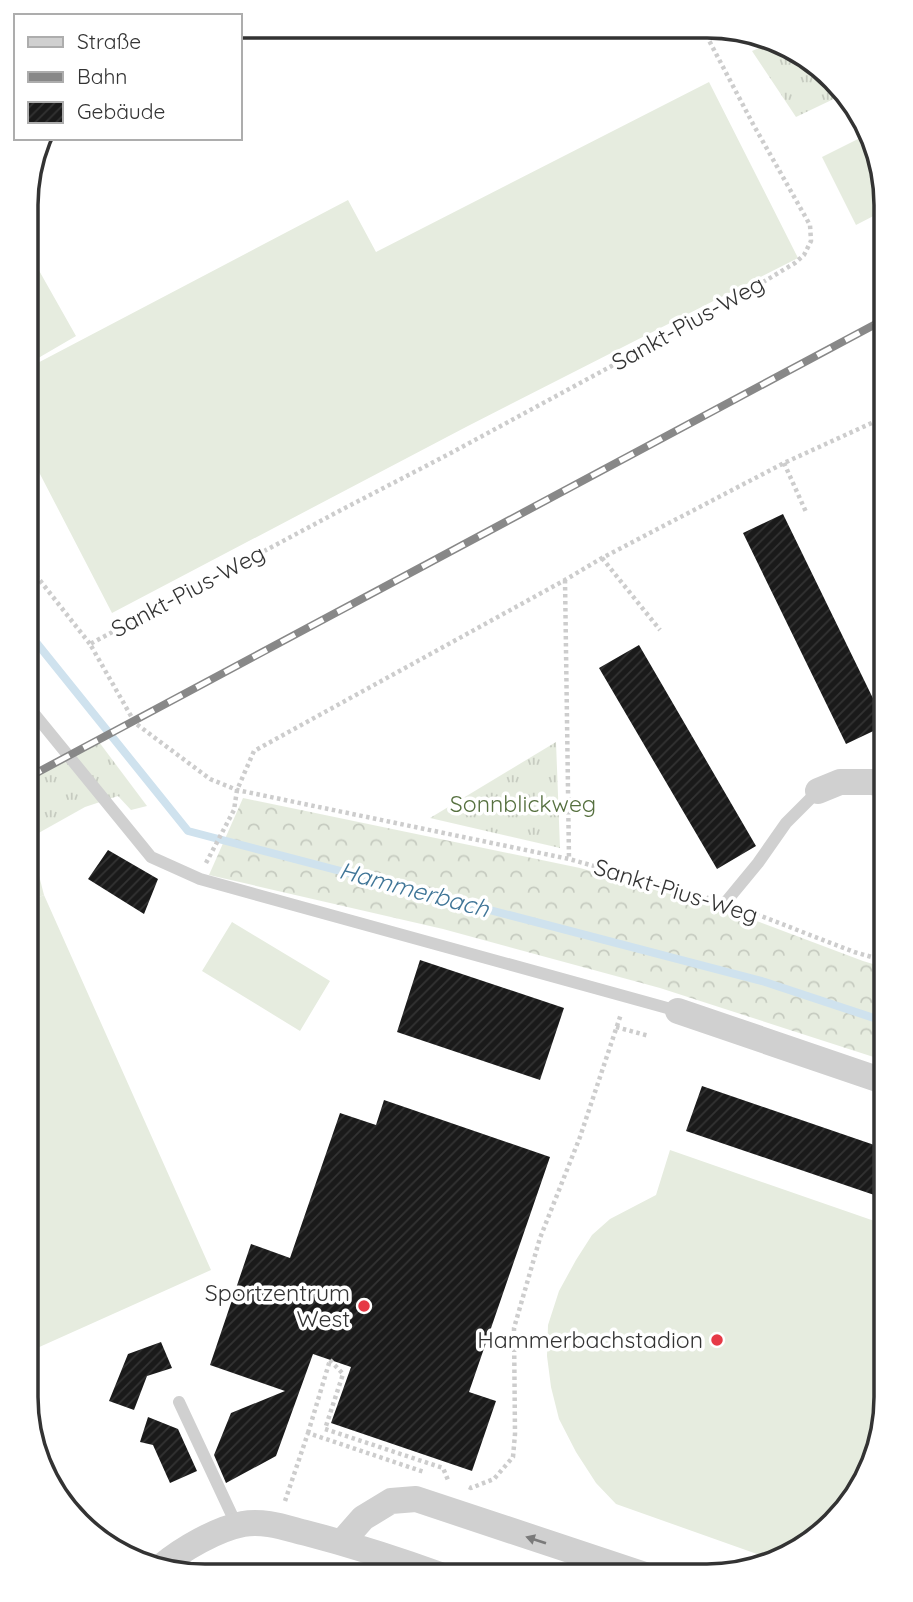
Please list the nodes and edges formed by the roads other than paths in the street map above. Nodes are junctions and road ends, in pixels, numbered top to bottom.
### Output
1 (38, 719) edge
2 (874, 782) edge
3 (818, 791) joint
4 (726, 903) road end
5 (678, 1011) joint
6 (874, 1078) edge
7 (179, 1402) dead end
8 (237, 1526) junction
9 (342, 1542) junction
10 (169, 1559) edge
11 (394, 1564) edge
12 (612, 1564) edge

1 - 5 lane
2 - 3 street
3 - 4 lane
5 - 6 street
7 - 8 lane
8 - 9 street
8 - 10 street
9 - 11 street
12 -> 9 street

